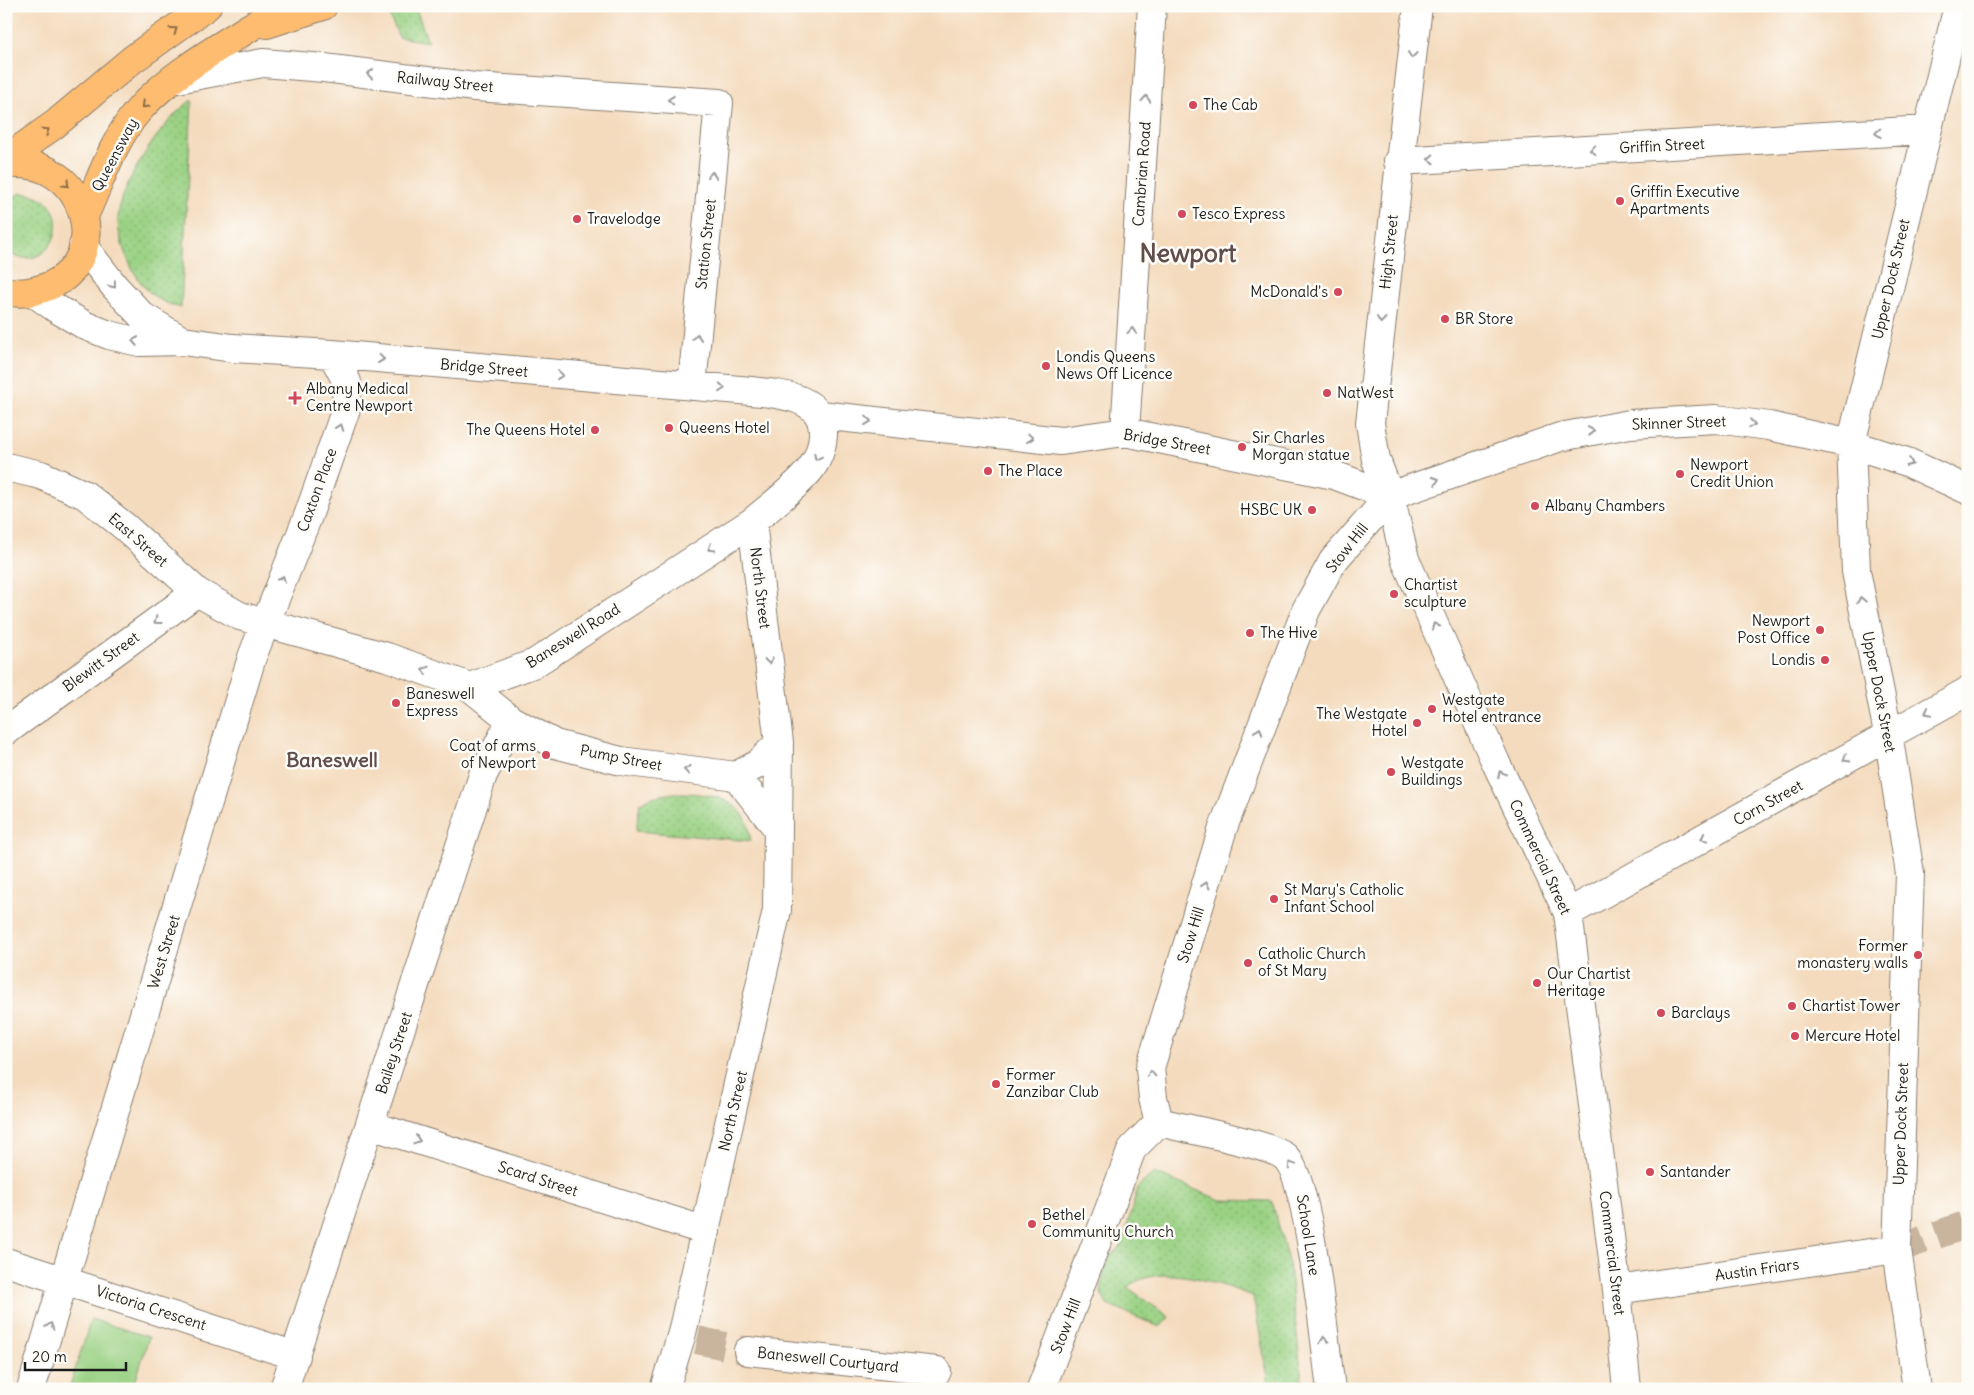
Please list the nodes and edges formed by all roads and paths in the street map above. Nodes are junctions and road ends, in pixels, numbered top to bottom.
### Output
1 (207, 6) edge
2 (284, 6) edge
3 (323, 6) edge
4 (1152, 6) edge
5 (1418, 6) edge
6 (1958, 6) edge
7 (249, 29) junction
8 (172, 80) junction
9 (720, 103) joint
10 (1926, 130) junction
11 (6, 159) edge
12 (1398, 161) junction
13 (6, 165) edge
14 (84, 216) junction
15 (83, 246) junction
16 (6, 291) edge
17 (33, 292) junction
18 (183, 341) junction
19 (332, 354) junction
20 (692, 386) junction
21 (820, 415) junction
22 (1126, 432) junction
23 (1851, 444) junction
24 (6, 467) edge
25 (1968, 490) edge
26 (1390, 496) junction
27 (752, 522) junction
28 (196, 592) junction
29 (264, 624) junction
30 (470, 687) junction
31 (1968, 691) edge
32 (511, 720) junction
33 (6, 732) edge
34 (1888, 734) junction
35 (779, 743) junction
36 (736, 776) junction
37 (778, 829) junction
38 (1568, 913) junction
39 (1159, 1122) junction
40 (370, 1125) junction
41 (706, 1231) junction
42 (1897, 1249) junction
43 (6, 1262) edge
44 (65, 1280) junction
45 (1617, 1290) junction
46 (748, 1351) tunnel mouth
47 (296, 1356) junction
48 (937, 1371) dead end
49 (30, 1389) edge
50 (284, 1389) edge
51 (665, 1389) edge
52 (1041, 1389) edge
53 (1331, 1389) edge
54 (1627, 1389) edge
55 (1917, 1389) edge

11 -> 1 main road
2 - 7 main road, Queensway
3 - 7 main road, Queensway
22 -> 4 street, Cambrian Road
5 -> 12 street, High Street
6 - 10 street, Upper Dock Street
7 - 8 main road, Queensway
9 -> 8 street, Railway Street
8 -> 14 main road, Queensway
20 -> 9 street, Station Street
10 -> 12 street, Griffin Street
10 - 23 street, Upper Dock Street
12 -> 26 street, High Street
13 -> 14 main road, Queensway
14 - 15 main road, Queensway
15 - 17 main road, Queensway
15 -> 18 street, Bridge Street
16 - 17 main road, Queensway
18 -> 17 street, Bridge Street
18 - 19 street, Bridge Street
19 -> 20 street, Bridge Street
29 -> 19 street, Caxton Place
20 -> 21 street, Bridge Street
21 -> 22 street, Bridge Street
21 -> 27 street
22 - 26 street, Bridge Street
23 -> 25 street, Skinner Street
26 -> 23 street, Skinner Street
34 -> 23 street, Upper Dock Street
24 - 28 street, East Street
38 -> 26 street, Commercial Street
39 -> 26 street, Stow Hill
27 -> 30 street, Baneswell Road
27 -> 35 street, North Street
28 - 29 street, East Street
28 -> 33 street, Blewitt Street
30 -> 29 street
29 - 44 street, West Street
30 - 32 street, Pump Street
31 -> 34 street, Corn Street
36 -> 32 street, Pump Street
32 - 40 street, Bailey Street
34 -> 38 street, Corn Street
34 - 42 street, Upper Dock Street
35 - 36 street
35 - 37 street, North Street
36 - 37 street
37 - 41 street, North Street
38 - 45 street, Commercial Street
39 - 52 street, Stow Hill
53 -> 39 street, School Lane
40 -> 41 street, Scard Street
40 - 47 street, Bailey Street
41 - 51 street, North Street
42 - 45 street, Austin Friars
42 - 55 street, Upper Dock Street
43 - 44 street, Victoria Crescent
44 - 47 street, Victoria Crescent
49 -> 44 street, West Street
45 - 54 street, Commercial Street
46 - 48 street, Baneswell Courtyard
47 - 50 street, Bailey Street

